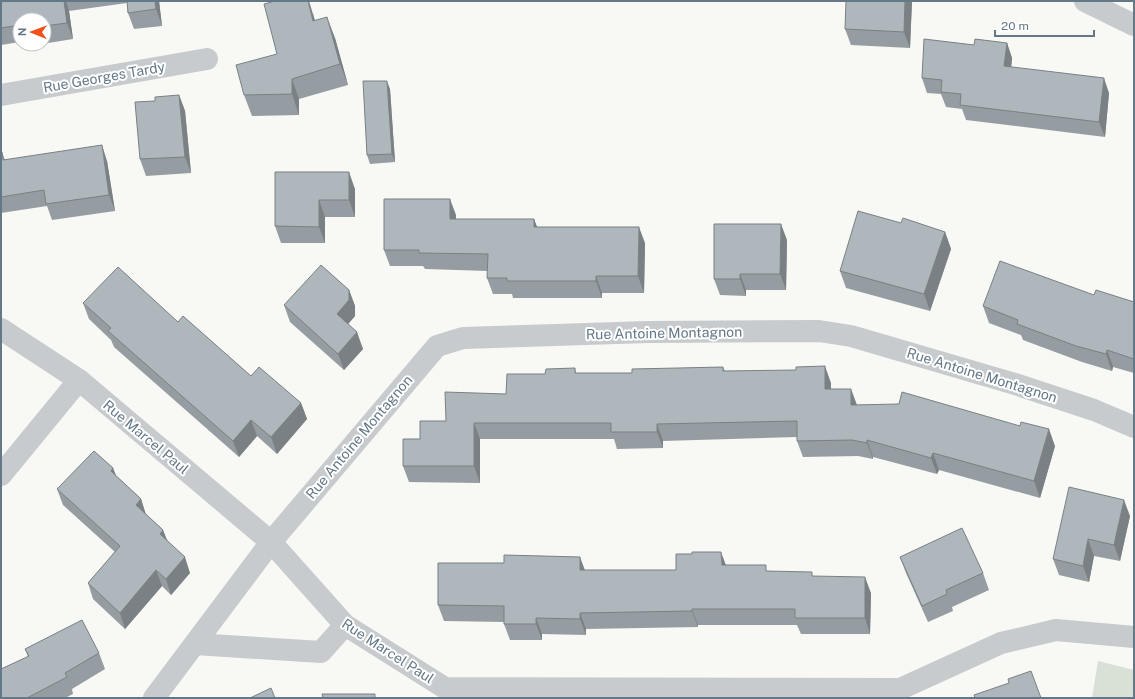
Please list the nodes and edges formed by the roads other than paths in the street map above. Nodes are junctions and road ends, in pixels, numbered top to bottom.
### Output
1 (1085, 1) edge
2 (1134, 26) edge
3 (207, 59) dead end
4 (1, 95) edge
5 (1, 329) edge
6 (79, 380) junction
7 (1134, 427) edge
8 (1, 474) edge
9 (271, 542) junction
10 (345, 625) junction
11 (1134, 637) edge
12 (195, 644) junction
13 (154, 698) edge

1 - 2 street
3 - 4 street, Rue Georges Tardy
5 - 6 street, Rue Marcel Paul
6 - 8 street
6 - 9 street, Rue Marcel Paul
7 - 9 street, Rue Antoine Montagnon
9 - 10 street, Rue Marcel Paul
9 - 12 street, Rue Antoine Montagnon
10 - 11 street, Rue Marcel Paul
10 - 12 street
12 - 13 street, Rue Antoine Montagnon

